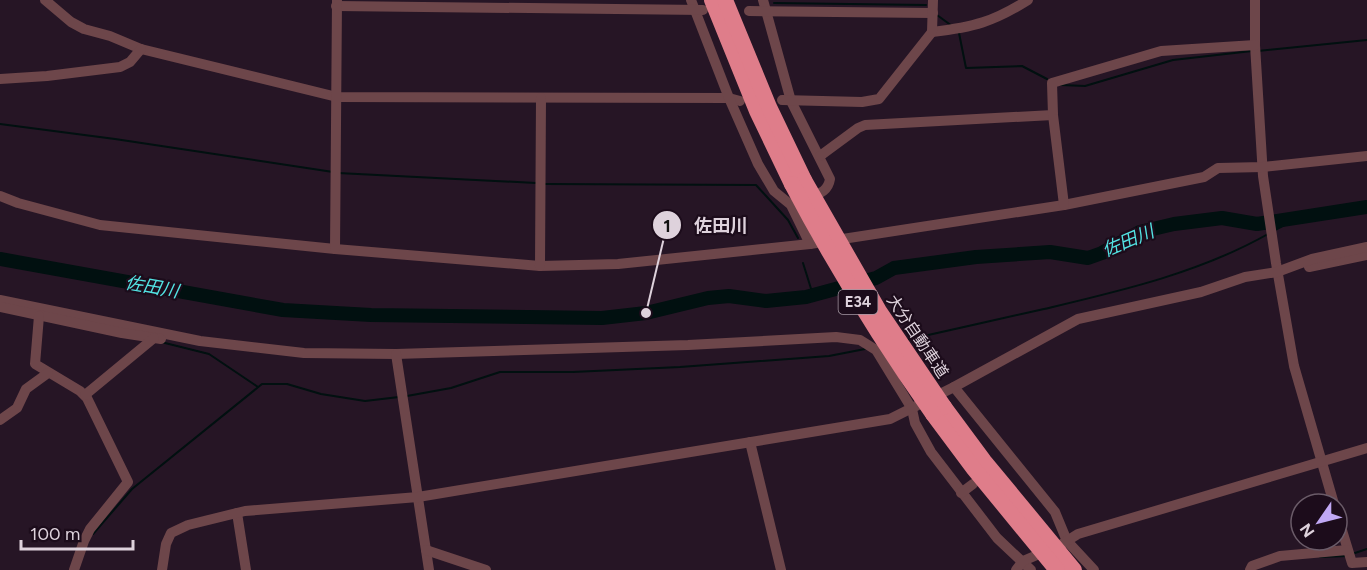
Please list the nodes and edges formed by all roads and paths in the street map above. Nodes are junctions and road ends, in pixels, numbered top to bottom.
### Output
1 (45, 0) edge
2 (725, 0) edge
3 (763, 0) edge
4 (933, 0) edge
5 (1028, 0) edge
6 (1254, 0) edge
7 (336, 3) edge
8 (700, 5) edge
9 (749, 11) dead end
10 (767, 11) junction
11 (933, 13) junction
12 (932, 32) junction
13 (1255, 45) junction
14 (141, 49) junction
15 (0, 79) edge
16 (337, 97) junction
17 (541, 98) junction
18 (729, 98) junction
19 (787, 100) junction
20 (740, 101) dead end
21 (1053, 114) junction
22 (820, 156) junction
23 (1367, 156) edge
24 (1263, 172) junction
25 (798, 182) junction
26 (0, 196) edge
27 (791, 205) junction
28 (1064, 205) junction
29 (810, 244) junction
30 (335, 249) junction
31 (1364, 250) edge
32 (540, 266) junction
33 (1277, 270) junction
34 (0, 300) edge
35 (0, 307) edge
36 (39, 319) junction
37 (152, 340) junction
38 (208, 342) junction
39 (396, 354) junction
40 (48, 373) junction
41 (954, 387) junction
42 (85, 395) junction
43 (912, 409) junction
44 (938, 411) junction
45 (0, 420) edge
46 (750, 442) junction
47 (1367, 448) edge
48 (1322, 461) junction
49 (973, 484) dead end
50 (1331, 492) edge
51 (961, 493) junction
52 (418, 497) junction
53 (237, 513) junction
54 (1065, 542) junction
55 (426, 550) junction
56 (1349, 554) joint
57 (1037, 555) dead end
58 (1367, 562) edge
59 (1019, 566) edge
60 (74, 570) edge
61 (162, 570) edge
62 (246, 570) edge
63 (429, 570) edge
64 (486, 570) edge
65 (782, 570) edge
66 (1031, 570) edge
67 (1058, 570) edge
68 (1074, 570) edge
69 (1095, 570) edge
70 (1251, 570) edge

1 - 14 street
2 - 25 highway, 大分自動車道 / E34
3 - 10 street
4 - 11 street
5 - 12 street
6 - 13 street
7 - 8 street
7 - 16 street
8 - 18 street
8 - 25 highway, 大分自動車道 / E34
9 - 10 street
10 - 11 street
10 - 19 street
11 - 12 street
12 - 19 street
13 - 21 street
13 - 24 street
14 - 15 street
14 - 16 street
16 - 17 street
16 - 30 street
17 - 18 street
17 - 32 street
18 - 20 street
18 - 27 street
19 - 22 street
21 - 22 street
21 - 28 street
22 - 27 street
23 - 24 street
24 - 28 street
24 - 33 street
25 - 44 highway, 大分自動車道 / E34, bridge
26 - 30 street
27 - 29 street
28 - 29 street
29 - 32 street
30 - 32 street
31 - 33 street
31 - 33 street
33 - 41 street
33 - 48 street
34 - 38 street
35 - 36 street
36 - 37 street
36 - 40 street
37 - 38 street
37 - 42 street
38 - 39 street
39 - 43 street
39 - 52 street
40 - 42 street
40 - 45 street
41 - 43 street
41 - 54 street
42 - 60 street
43 - 46 street
43 - 51 street
44 - 67 highway, 大分自動車道 / E34
44 - 68 highway, 大分自動車道 / E34
46 - 52 street
46 - 65 street
47 - 48 street
48 - 50 street
48 - 54 street
49 - 51 street
51 - 59 street
52 - 53 street
52 - 55 street
53 - 61 street
53 - 62 street
54 - 69 street
55 - 63 street
55 - 64 street
56 - 58 street
56 - 70 street
57 - 59 street
59 - 66 street

